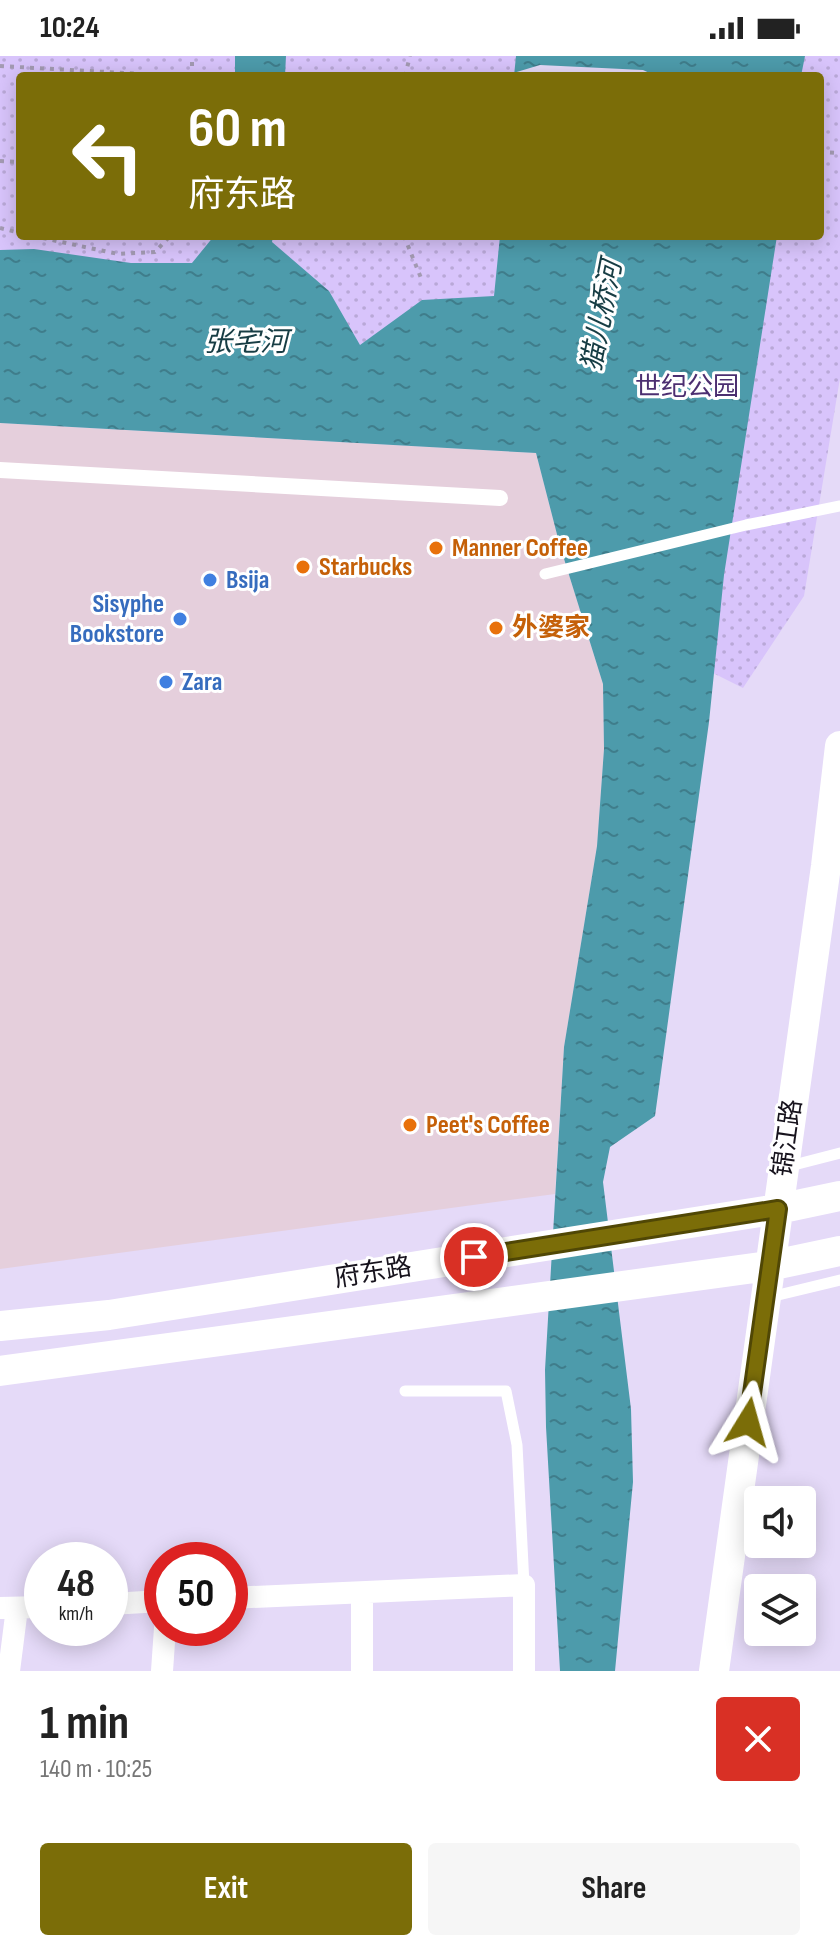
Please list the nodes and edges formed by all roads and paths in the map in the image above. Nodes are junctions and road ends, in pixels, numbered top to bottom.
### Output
1 (0, 66) edge
2 (106, 72) edge
3 (52, 240) edge
4 (166, 240) edge
5 (406, 240) edge
6 (421, 278) dead end
7 (0, 470) edge
8 (500, 498) dead end
9 (840, 506) edge
10 (545, 574) dead end
11 (840, 746) edge
12 (840, 1153) edge
13 (784, 1167) junction
14 (840, 1196) edge
15 (778, 1209) junction
16 (840, 1251) edge
17 (769, 1266) junction
18 (840, 1280) edge
19 (766, 1298) junction
20 (0, 1326) edge
21 (0, 1371) edge
22 (405, 1391) dead end
23 (524, 1585) junction
24 (362, 1593) junction
25 (248, 1597) edge
26 (9, 1608) edge
27 (164, 1646) edge
28 (9, 1671) edge
29 (162, 1671) edge
30 (362, 1671) edge
31 (524, 1671) edge
32 (714, 1671) edge

1 - 2 path
3 - 4 path
5 - 6 path
7 - 8 street
9 - 10 lane
11 - 13 main road, 锦江路
12 - 13 lane
13 - 15 main road, 锦江路
14 - 15 main road, 府东路
15 - 17 main road, 锦江路
15 - 20 main road, 府东路
16 - 17 main road, 府东路
17 - 19 main road, 锦江路
17 - 21 main road, 府东路
18 - 19 lane
19 - 32 main road, 锦江路
22 - 23 lane
23 - 24 street
23 - 31 street
24 - 25 street
24 - 30 street
26 - 28 street
27 - 29 street

